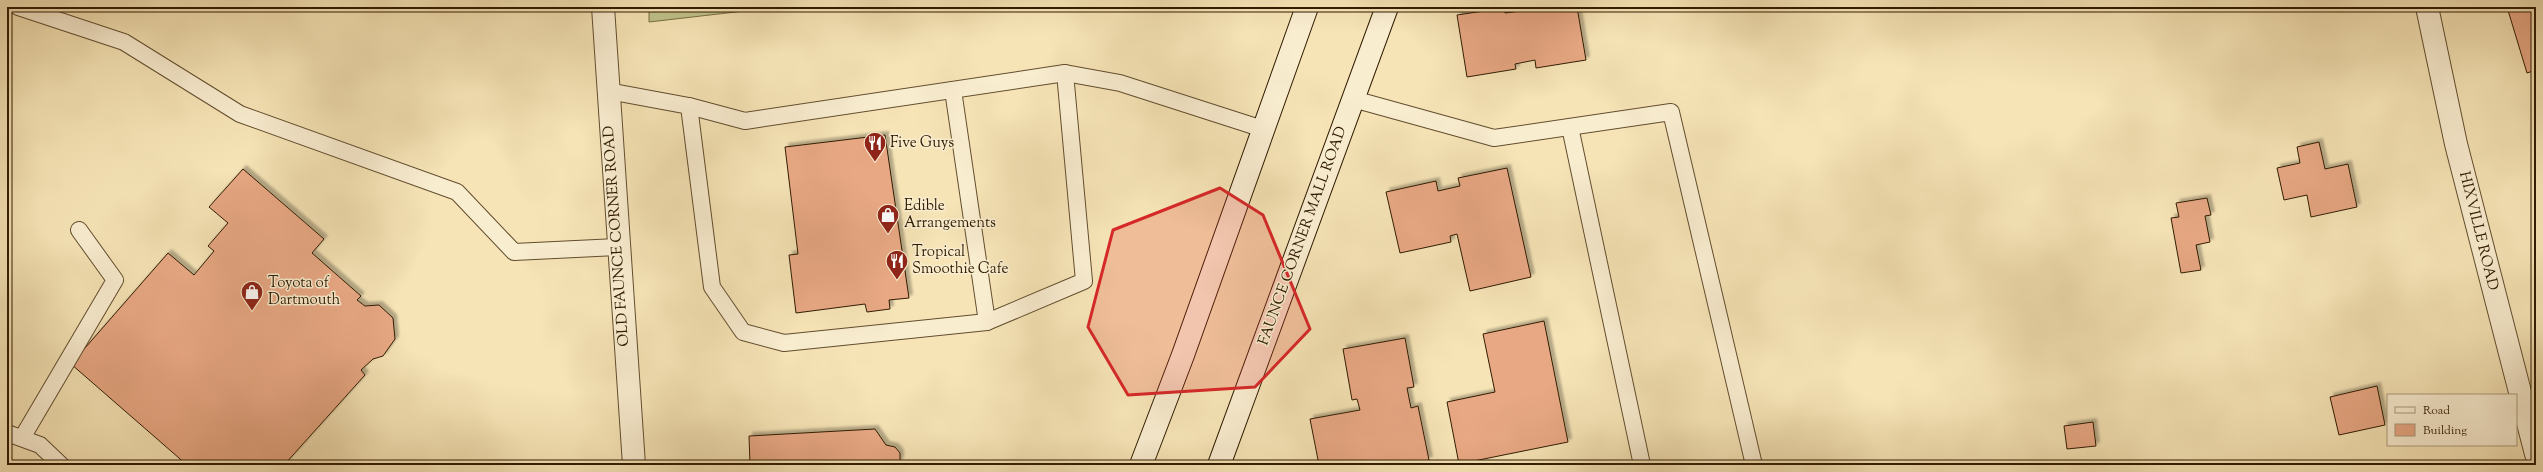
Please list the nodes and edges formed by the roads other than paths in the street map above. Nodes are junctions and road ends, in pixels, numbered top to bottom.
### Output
1 (18, 7) edge
2 (603, 7) edge
3 (1307, 7) edge
4 (1387, 7) edge
5 (2426, 7) edge
6 (1065, 73) junction
7 (953, 90) junction
8 (608, 91) junction
9 (1353, 99) junction
10 (689, 106) junction
11 (1570, 127) junction
12 (1263, 129) junction
13 (79, 230) dead end
14 (617, 247) junction
15 (987, 322) junction
16 (14, 436) edge
17 (2536, 454) edge
18 (61, 465) edge
19 (634, 465) edge
20 (1141, 465) edge
21 (1219, 465) edge
22 (1642, 465) edge
23 (1754, 465) edge

1 - 14 lane
2 - 8 main road, OLD FAUNCE CORNER ROAD
3 - 12 main road
4 - 9 main road, FAUNCE CORNER MALL ROAD
5 - 17 main road, HIXVILLE ROAD
6 - 7 lane
6 - 12 lane
6 - 15 lane
7 - 10 lane
7 - 15 lane
8 - 10 lane
8 - 14 main road, OLD FAUNCE CORNER ROAD
9 - 11 lane
9 - 21 main road, FAUNCE CORNER MALL ROAD
10 - 15 lane
11 - 22 lane
11 - 23 lane
12 - 20 main road
13 - 16 lane
14 - 19 main road, OLD FAUNCE CORNER ROAD
16 - 18 lane

